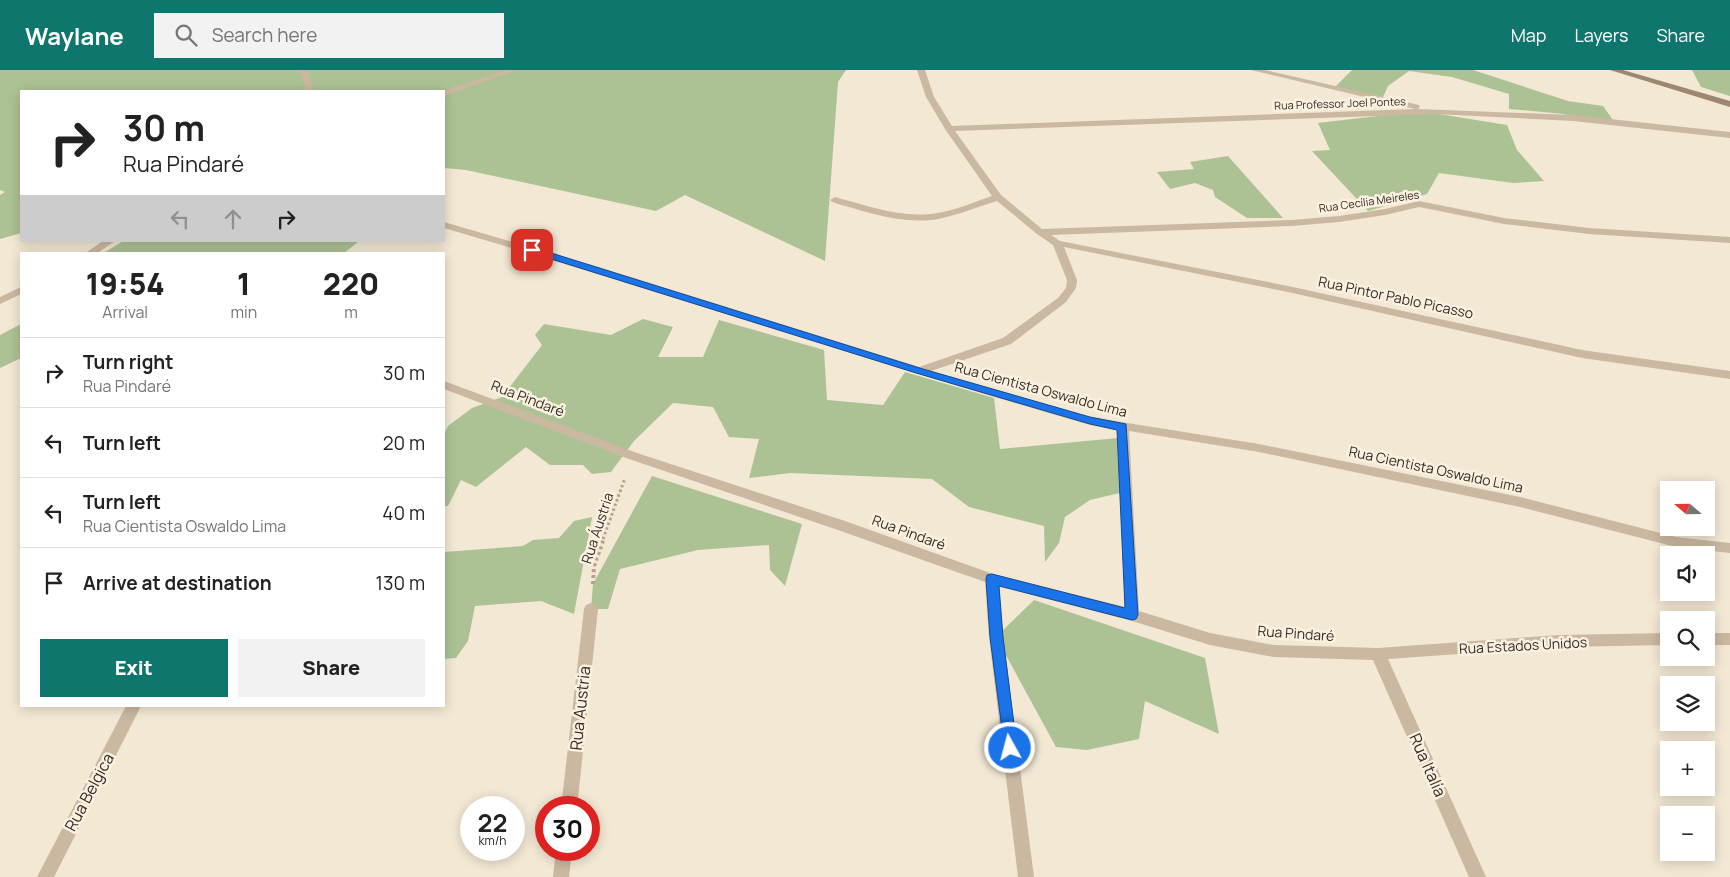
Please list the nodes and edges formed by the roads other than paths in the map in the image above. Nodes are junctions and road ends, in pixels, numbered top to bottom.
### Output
1 (301, 70) edge
2 (513, 70) edge
3 (921, 70) edge
4 (1255, 70) edge
5 (1614, 70) edge
6 (310, 90) edge
7 (445, 94) edge
8 (1730, 104) edge
9 (1435, 111) junction
10 (949, 129) junction
11 (1730, 135) edge
12 (998, 197) junction
13 (835, 200) dead end
14 (445, 225) edge
15 (1040, 232) junction
16 (1730, 240) edge
17 (108, 242) edge
18 (1057, 243) junction
19 (92, 252) edge
20 (20, 291) edge
21 (0, 301) edge
22 (920, 371) junction
23 (1730, 375) edge
24 (445, 385) edge
25 (1122, 427) junction
26 (1730, 548) edge
27 (992, 579) junction
28 (591, 609) road end
29 (1132, 615) junction
30 (1715, 639) edge
31 (1730, 639) edge
32 (1660, 640) edge
33 (1378, 654) junction
34 (133, 707) edge
35 (570, 796) edge
36 (563, 861) edge
37 (44, 877) edge
38 (561, 877) edge
39 (1026, 877) edge
40 (1478, 877) edge

1 - 6 street
2 - 7 street
3 - 10 street
4 - 9 street
5 - 8 street
9 - 10 street, Rua Professor Joel Pontes
9 - 11 street, Rua Professor Joel Pontes
10 - 12 street
12 - 13 street
12 - 15 street
14 - 22 street, Rua Cientista Oswaldo Lima
15 - 16 street, Rua Cecília Meireles
15 - 18 street
17 - 19 street
18 - 22 street
18 - 23 street, Rua Pintor Pablo Picasso
20 - 21 street
22 - 25 street, Rua Cientista Oswaldo Lima
24 - 27 street, Rua Pindaré
25 - 26 street, Rua Cientista Oswaldo Lima
25 - 29 street
27 - 29 street, Rua Pindaré
27 - 39 street
28 - 35 street, Rua Austria
29 - 33 street, Rua Pindaré
30 - 31 street
32 - 33 street, Rua Estados Unidos
33 - 40 street, Rua Italía
34 - 37 street, Rua Belgica
36 - 38 street

